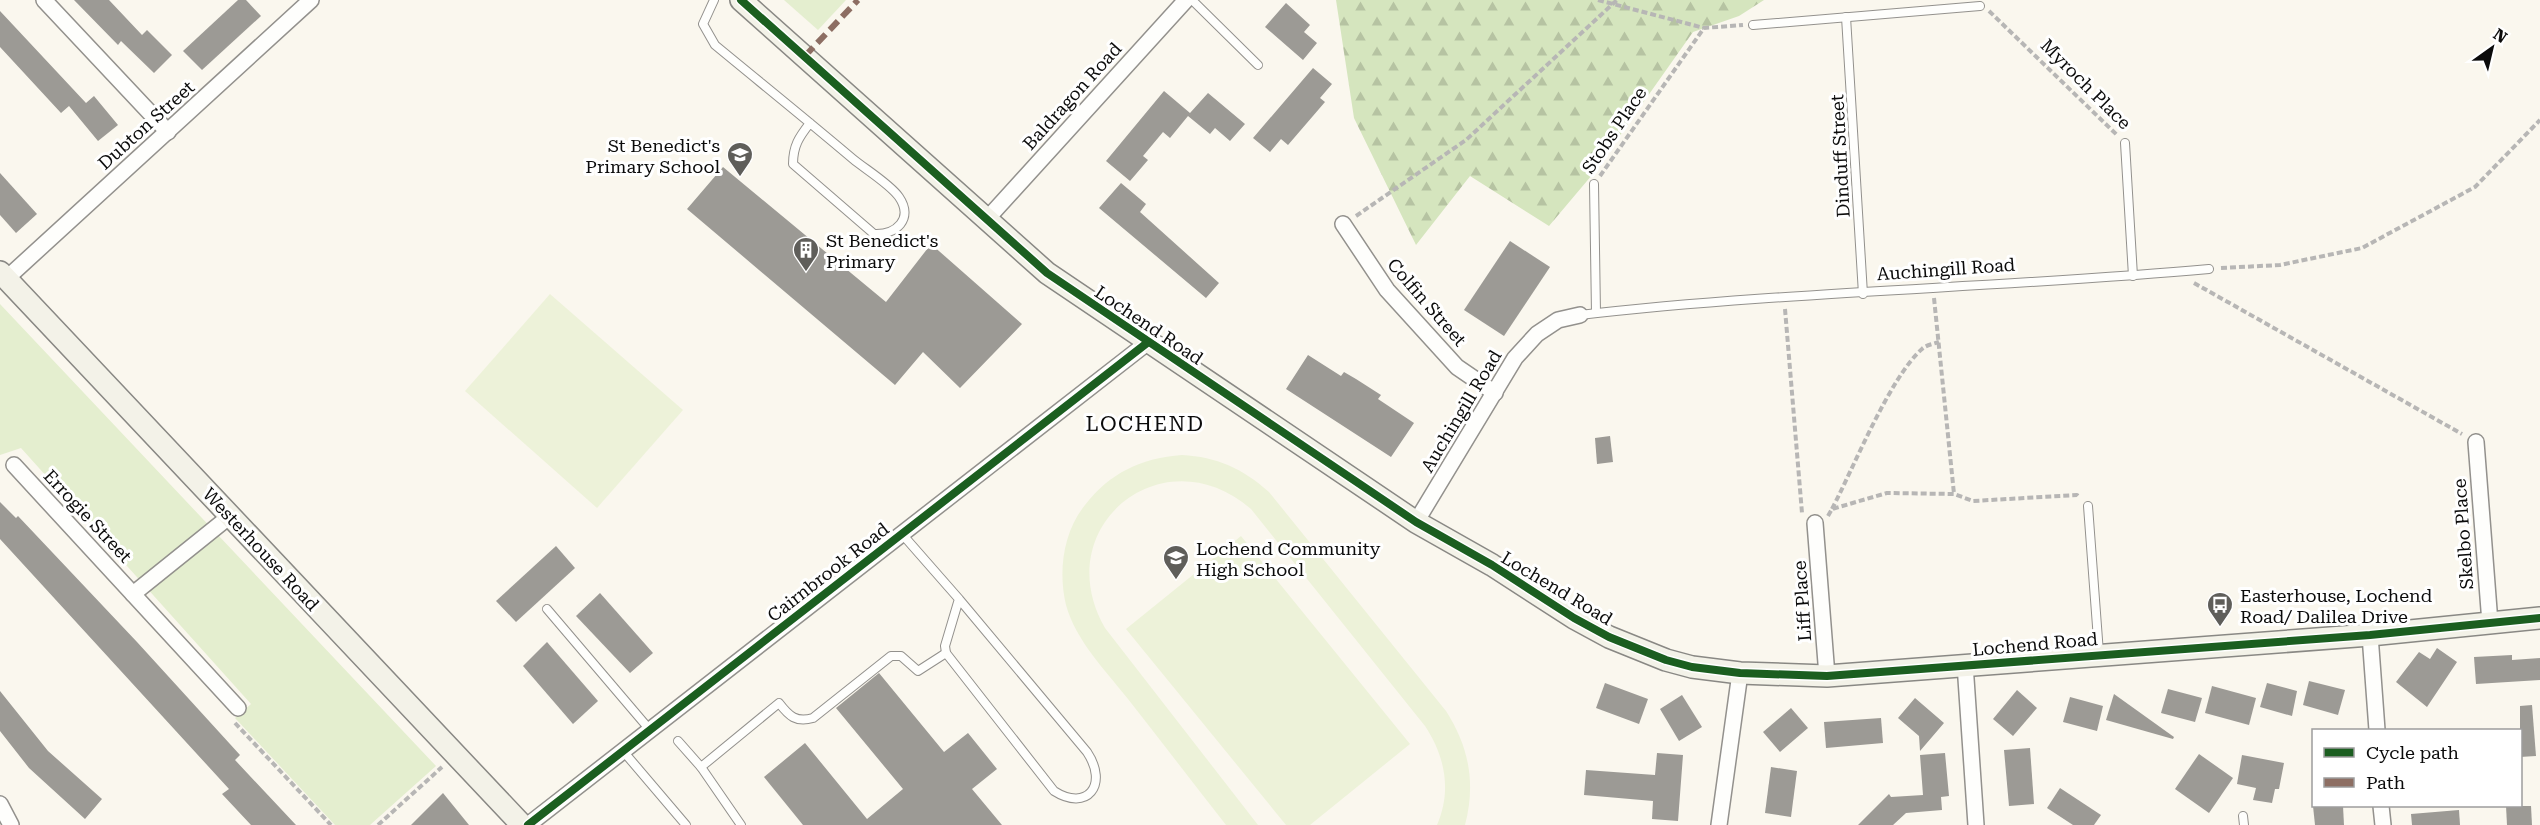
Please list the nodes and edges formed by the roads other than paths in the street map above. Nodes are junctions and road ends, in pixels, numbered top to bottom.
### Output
1 (44, 0) edge
2 (311, 0) edge
3 (714, 0) edge
4 (741, 0) edge
5 (1186, 0) edge
6 (1192, 0) edge
7 (1980, 6) road end
8 (1846, 17) junction
9 (1753, 25) road end
10 (1258, 65) dead end
11 (810, 123) junction
12 (168, 132) junction
13 (2125, 143) road end
14 (1594, 184) road end
15 (987, 219) junction
16 (1343, 225) road end
17 (2210, 269) road end
18 (3, 276) edge
19 (2133, 276) junction
20 (1863, 294) junction
21 (1596, 313) junction
22 (1580, 315) joint
23 (1147, 343) junction
24 (1495, 393) junction
25 (2476, 442) road end
26 (14, 465) dead end
27 (2088, 506) road end
28 (230, 516) junction
29 (1416, 522) junction
30 (1815, 523) road end
31 (902, 534) junction
32 (133, 594) junction
33 (959, 599) junction
34 (547, 609) dead end
35 (2540, 618) edge
36 (2490, 623) junction
37 (2370, 635) junction
38 (946, 653) junction
39 (2099, 653) junction
40 (1965, 664) junction
41 (1740, 673) junction
42 (1827, 676) junction
43 (234, 704) road end
44 (2377, 729) edge
45 (650, 730) junction
46 (678, 741) dead end
47 (623, 751) junction
48 (701, 767) junction
49 (0, 804) edge
50 (2381, 807) edge
51 (12, 824) edge
52 (522, 825) edge
53 (528, 825) edge
54 (686, 825) edge
55 (741, 825) edge
56 (1719, 825) edge
57 (1976, 825) edge
58 (2383, 825) edge

1 - 12 street
2 - 12 street, Dubton Street
3 - 11 lane
4 - 15 street, Lochend Road
5 - 15 street, Baldragon Road
6 - 10 lane
7 - 8 lane
8 - 9 lane
8 - 20 lane, Dinduff Street
11 - 11 lane
12 - 18 street, Dubton Street
13 - 19 lane, Myroch Place
14 - 21 lane, Stobs Place
15 - 23 street, Lochend Road
16 - 24 street, Colfin Street
17 - 19 lane, Auchingill Road
18 - 28 street, Westerhouse Road
19 - 20 lane, Auchingill Road
20 - 21 lane, Auchingill Road
21 - 22 lane, Auchingill Road
22 - 24 street, Auchingill Road
23 - 29 street, Lochend Road
23 - 31 street, Cairnbrook Road
24 - 29 street, Auchingill Road
25 - 36 street, Skelbo Place
26 - 32 street, Errogie Street
27 - 39 lane
28 - 32 street
28 - 52 street, Westerhouse Road
29 - 41 street, Lochend Road
30 - 42 street, Liff Place
31 - 33 lane
31 - 45 street, Cairnbrook Road
32 - 43 street, Errogie Street
33 - 38 lane
33 - 38 lane
34 - 45 lane
35 - 36 street, Lochend Road
36 - 37 street, Lochend Road
37 - 39 street, Lochend Road
37 - 44 street
38 - 48 lane
39 - 40 street, Lochend Road
40 - 42 street, Lochend Road
40 - 57 street
41 - 42 street, Lochend Road
41 - 56 street
45 - 47 street, Cairnbrook Road
46 - 48 lane
47 - 53 street, Cairnbrook Road
47 - 54 lane
48 - 55 lane
49 - 51 street
50 - 58 street

